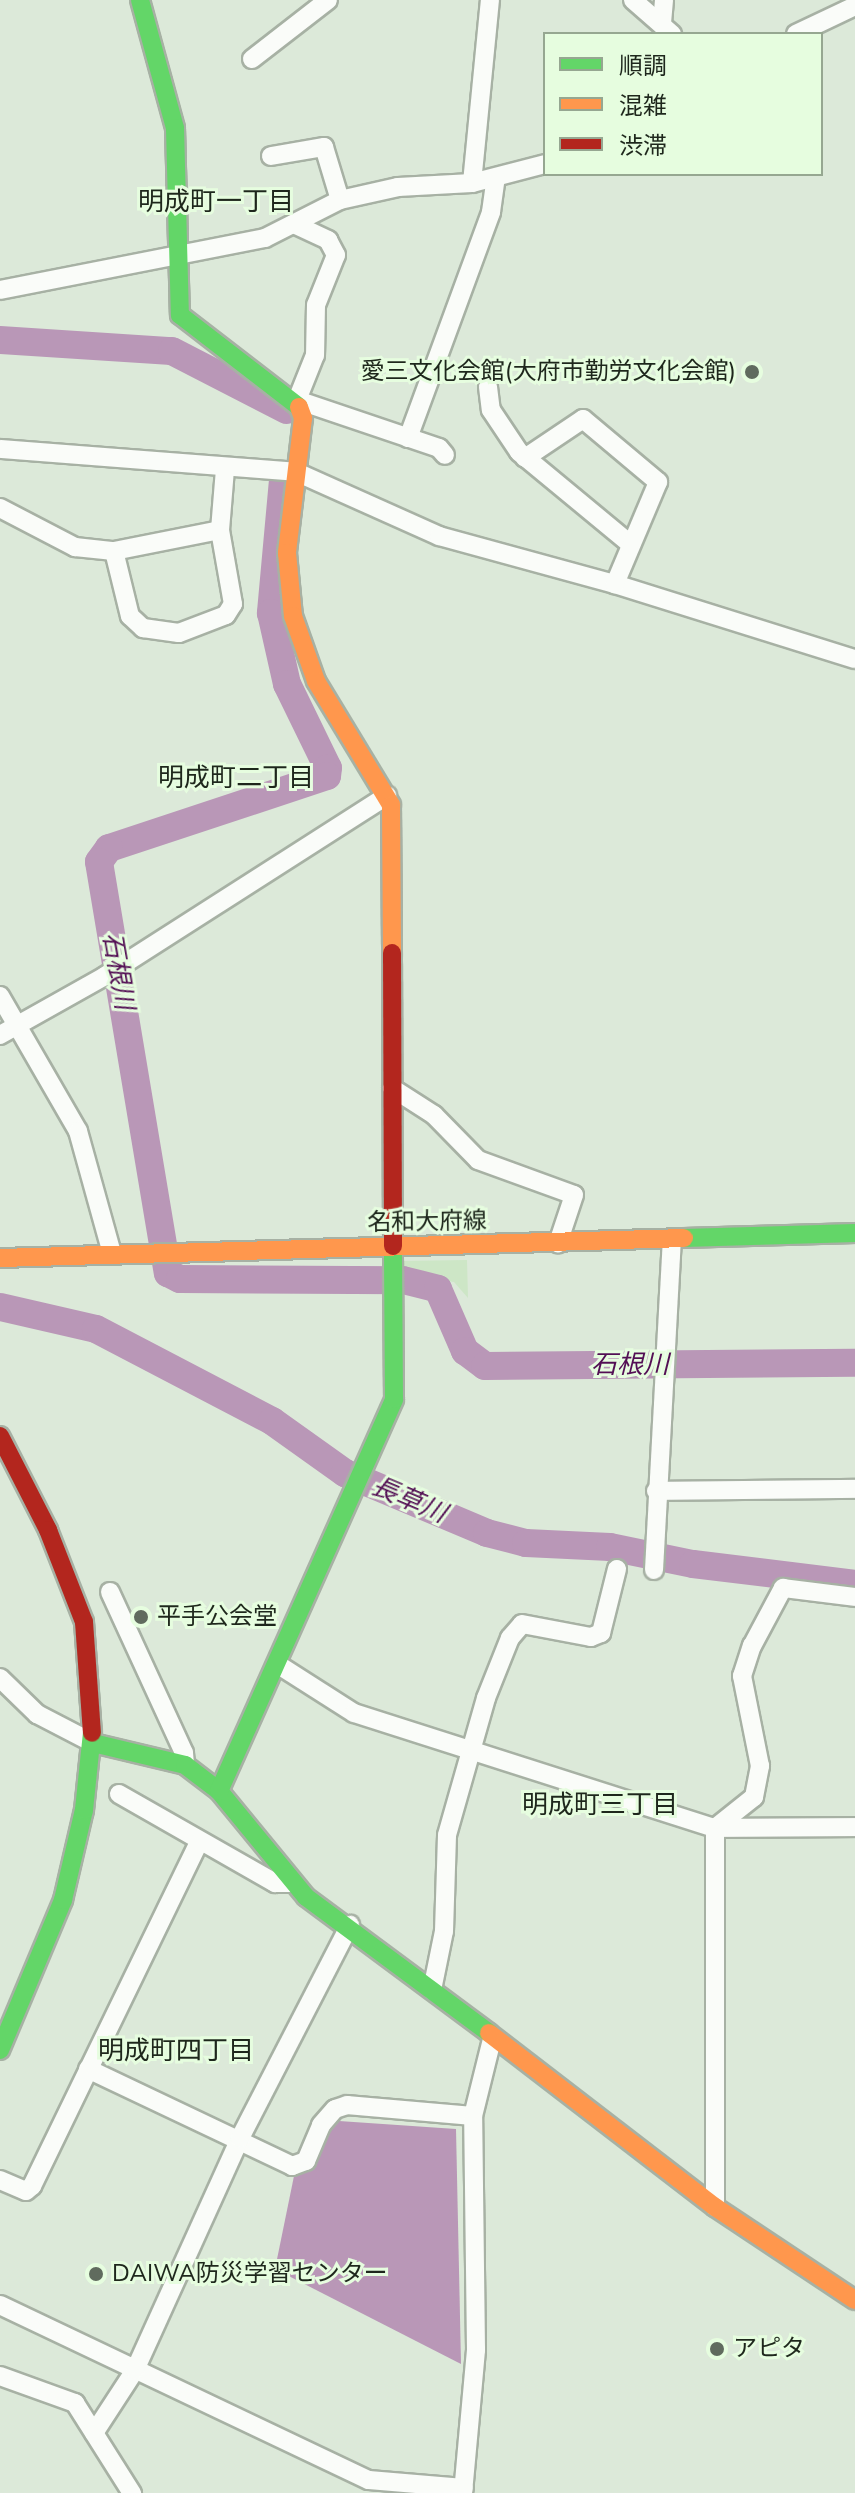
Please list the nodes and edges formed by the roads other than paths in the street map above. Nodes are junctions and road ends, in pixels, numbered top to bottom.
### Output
1 (140, 0) edge
2 (328, 0) edge
3 (490, 0) edge
4 (633, 0) edge
5 (664, 0) edge
6 (855, 6) edge
7 (667, 28) edge
8 (800, 32) edge
9 (252, 59) dead end
10 (271, 156) dead end
11 (543, 165) edge
12 (496, 178) junction
13 (472, 183) junction
14 (340, 200) junction
15 (294, 224) junction
16 (177, 259) junction
17 (0, 290) edge
18 (488, 387) dead end
19 (297, 400) junction
20 (408, 438) junction
21 (0, 449) edge
22 (445, 455) dead end
23 (525, 458) junction
24 (225, 469) junction
25 (288, 473) junction
26 (0, 508) edge
27 (220, 530) junction
28 (629, 543) junction
29 (114, 551) junction
30 (615, 584) junction
31 (855, 659) edge
32 (387, 796) junction
33 (0, 996) edge
34 (17, 1024) junction
35 (0, 1035) edge
36 (392, 1088) junction
37 (855, 1233) edge
38 (672, 1240) junction
39 (558, 1243) junction
40 (393, 1247) junction
41 (112, 1254) junction
42 (0, 1258) edge
43 (0, 1436) edge
44 (855, 1489) edge
45 (656, 1491) junction
46 (617, 1569) dead end
47 (654, 1570) dead end
48 (110, 1592) dead end
49 (855, 1597) edge
50 (277, 1664) junction
51 (0, 1678) edge
52 (93, 1743) junction
53 (473, 1749) junction
54 (185, 1765) junction
55 (219, 1791) junction
56 (119, 1794) dead end
57 (855, 1827) edge
58 (715, 1828) junction
59 (199, 1842) junction
60 (292, 1883) junction
61 (350, 1925) junction
62 (432, 1990) junction
63 (492, 2039) junction
64 (0, 2050) edge
65 (88, 2069) junction
66 (473, 2116) junction
67 (240, 2138) junction
68 (0, 2180) edge
69 (715, 2207) junction
70 (855, 2300) edge
71 (0, 2305) edge
72 (135, 2370) junction
73 (0, 2376) edge
74 (94, 2433) junction
75 (464, 2490) edge
76 (132, 2493) edge

1 - 16 street
2 - 9 street
3 - 13 street
4 - 7 street
5 - 7 street
6 - 8 street
10 - 14 street
11 - 12 street
12 - 13 street
12 - 20 street
13 - 14 street
14 - 15 street
15 - 16 street
15 - 19 street
16 - 17 street
16 - 19 street
18 - 23 street
19 - 20 street
19 - 25 street
20 - 22 street
21 - 24 street
23 - 28 street
23 - 28 street
24 - 25 street
24 - 27 street
25 - 30 street
25 - 32 street
26 - 29 street
27 - 29 street
27 - 29 street
28 - 30 street
30 - 31 street
32 - 34 street
32 - 36 street
33 - 34 street
34 - 35 street
34 - 41 street
36 - 39 street
36 - 40 street
37 - 38 street, 名和大府線
38 - 39 street, 名和大府線
38 - 45 street
39 - 40 street, 名和大府線
40 - 41 street, 名和大府線
40 - 50 street
41 - 42 street, 名和大府線
43 - 52 street
44 - 45 street
45 - 47 street
46 - 53 street
48 - 54 street
49 - 58 street
50 - 53 street
50 - 55 street
51 - 52 street
52 - 54 street
52 - 64 street
53 - 58 street
53 - 62 street
54 - 55 street
55 - 60 street
56 - 59 street
57 - 58 street
58 - 69 street
59 - 60 street
59 - 65 street
60 - 61 street
61 - 62 street
61 - 67 street
62 - 63 street
63 - 66 street
63 - 69 street
65 - 67 street
65 - 68 street
66 - 67 street
66 - 75 street
67 - 72 street
69 - 70 street
71 - 72 street
72 - 74 street
72 - 75 street
73 - 74 street
74 - 76 street

